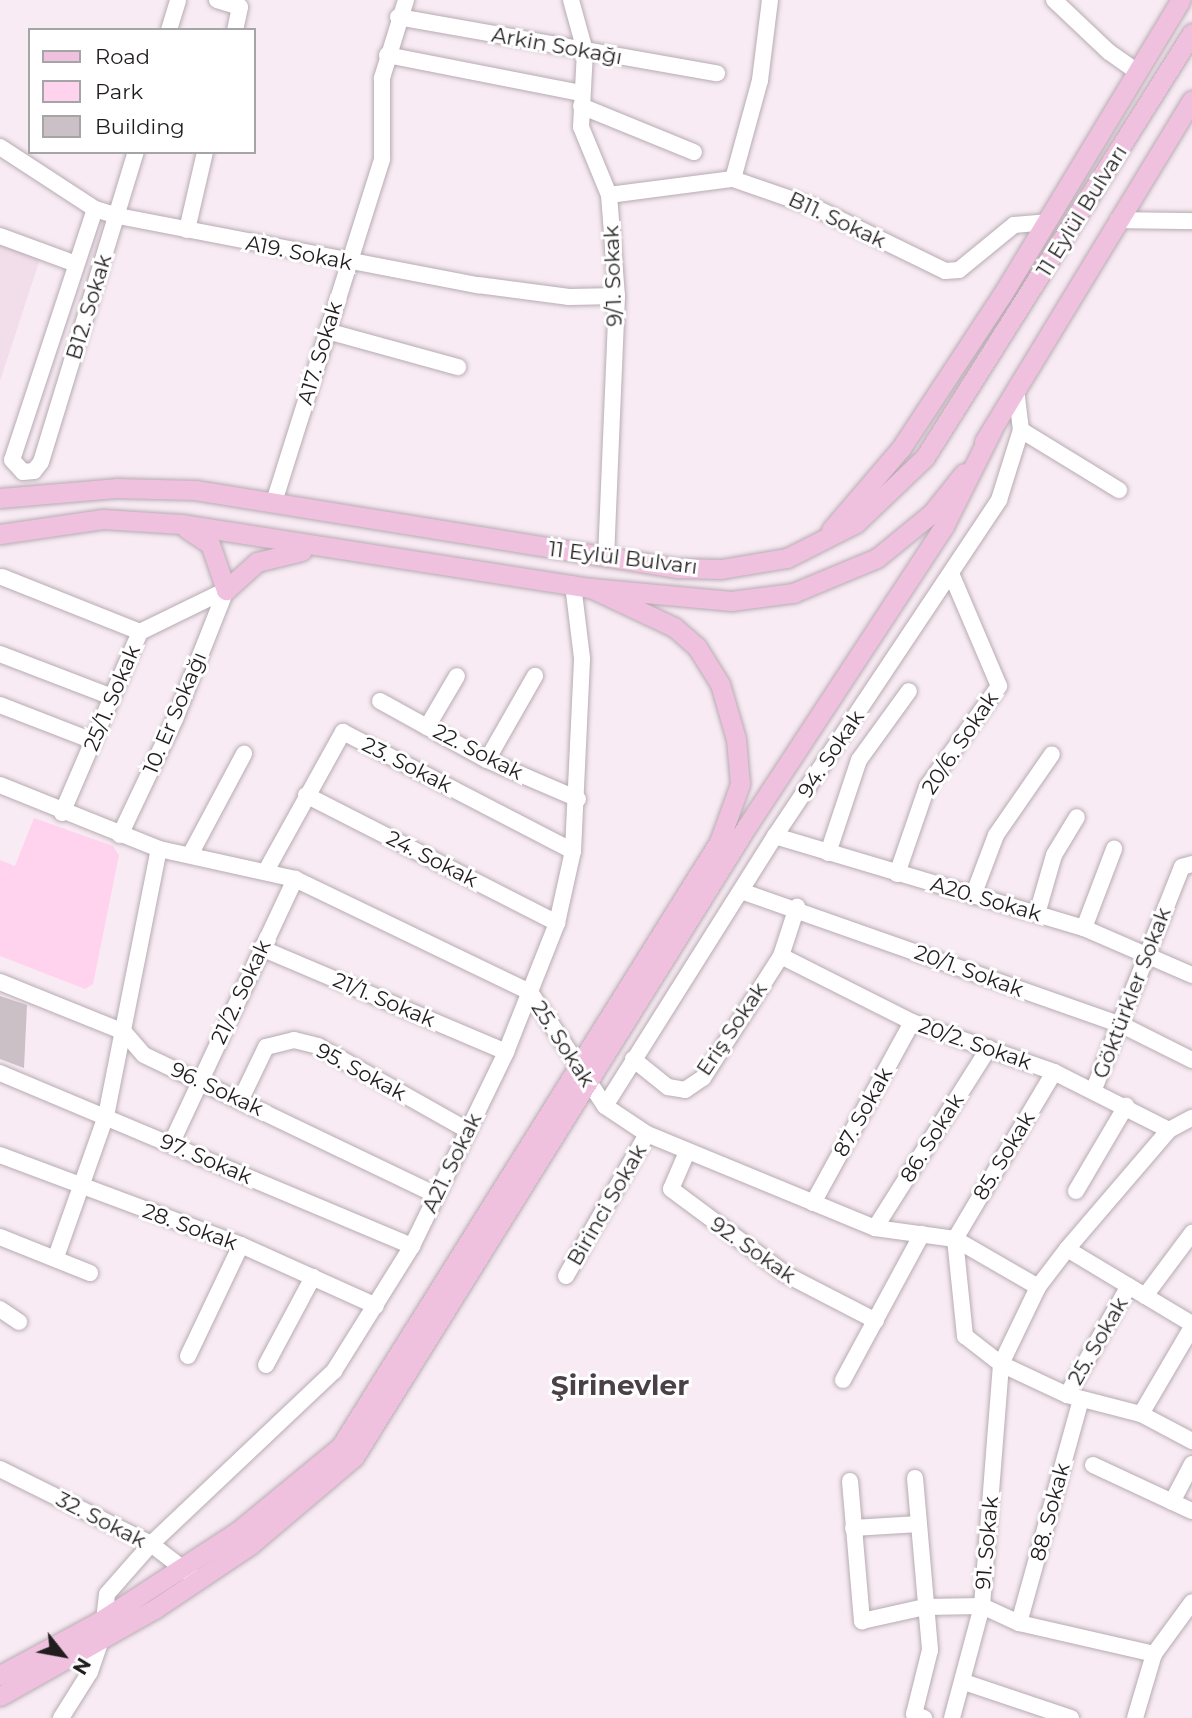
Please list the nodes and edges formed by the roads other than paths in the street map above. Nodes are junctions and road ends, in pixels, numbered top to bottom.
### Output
1 (178, 0) edge
2 (218, 0) edge
3 (406, 0) edge
4 (571, 0) edge
5 (1054, 0) edge
6 (1181, 0) edge
7 (765, 1) edge
8 (398, 17) junction
9 (170, 28) edge
10 (235, 28) edge
11 (1192, 33) edge
12 (585, 51) junction
13 (387, 55) junction
14 (1138, 72) junction
15 (718, 73) dead end
16 (581, 100) junction
17 (1192, 100) edge
18 (0, 147) edge
19 (694, 152) dead end
20 (134, 154) edge
21 (205, 154) edge
22 (733, 178) junction
23 (609, 195) junction
24 (94, 209) junction
25 (118, 216) junction
26 (1118, 219) junction
27 (1192, 221) edge
28 (1047, 222) junction
29 (187, 230) junction
30 (0, 236) edge
31 (348, 263) junction
32 (76, 264) junction
33 (617, 296) junction
34 (327, 331) junction
35 (458, 367) dead end
36 (1016, 389) junction
37 (992, 430) junction
38 (1021, 430) junction
39 (1119, 490) dead end
40 (0, 498) edge
41 (274, 502) junction
42 (181, 524) junction
43 (0, 534) edge
44 (816, 546) junction
45 (328, 549) junction
46 (606, 559) junction
47 (952, 576) junction
48 (2, 577) dead end
49 (582, 586) junction
50 (226, 590) junction
51 (139, 632) junction
52 (0, 654) edge
53 (457, 676) dead end
54 (535, 676) dead end
55 (909, 691) dead end
56 (112, 697) junction
57 (380, 701) dead end
58 (0, 705) edge
59 (427, 727) junction
60 (93, 741) junction
61 (243, 754) dead end
62 (1052, 754) dead end
63 (487, 760) junction
64 (0, 785) edge
65 (306, 795) junction
66 (579, 799) junction
67 (62, 813) junction
68 (1077, 817) dead end
69 (120, 835) junction
70 (775, 836) junction
71 (159, 849) junction
72 (1114, 849) dead end
73 (573, 850) junction
74 (828, 853) junction
75 (190, 855) junction
76 (1192, 864) edge
77 (267, 869) junction
78 (897, 874) junction
79 (295, 879) junction
80 (741, 891) junction
81 (973, 896) junction
82 (797, 907) junction
83 (1037, 914) junction
84 (557, 923) junction
85 (1084, 928) junction
86 (261, 947) junction
87 (1146, 955) junction
88 (781, 956) junction
89 (1192, 975) edge
90 (0, 982) edge
91 (530, 992) junction
92 (912, 1022) junction
93 (1122, 1025) junction
94 (124, 1032) junction
95 (989, 1048) junction
96 (506, 1052) junction
97 (633, 1059) junction
98 (1192, 1060) edge
99 (578, 1069) junction
100 (1054, 1072) junction
101 (0, 1073) edge
102 (199, 1082) junction
103 (589, 1086) junction
104 (1094, 1089) junction
105 (241, 1099) junction
106 (604, 1106) junction
107 (1126, 1106) junction
108 (106, 1116) junction
109 (1192, 1118) edge
110 (467, 1130) junction
111 (1169, 1130) junction
112 (648, 1134) junction
113 (171, 1144) junction
114 (687, 1152) junction
115 (0, 1155) edge
116 (85, 1188) junction
117 (1076, 1191) dead end
118 (436, 1195) junction
119 (813, 1203) junction
120 (875, 1228) junction
121 (1192, 1233) edge
122 (922, 1234) junction
123 (0, 1237) edge
124 (955, 1240) junction
125 (241, 1245) junction
126 (412, 1246) junction
127 (1067, 1249) junction
128 (56, 1256) junction
129 (90, 1273) dead end
130 (566, 1276) dead end
131 (313, 1277) junction
132 (1129, 1286) junction
133 (1038, 1287) junction
134 (1145, 1296) junction
135 (376, 1306) junction
136 (0, 1310) edge
137 (876, 1321) junction
138 (19, 1322) dead end
139 (1192, 1326) edge
140 (188, 1356) dead end
141 (1001, 1364) junction
142 (266, 1365) dead end
143 (843, 1380) dead end
144 (1074, 1398) junction
145 (1141, 1414) junction
146 (1192, 1441) edge
147 (1192, 1464) edge
148 (1093, 1465) dead end
149 (0, 1469) edge
150 (915, 1478) dead end
151 (850, 1481) dead end
152 (1172, 1502) junction
153 (1192, 1511) edge
154 (919, 1524) junction
155 (853, 1528) junction
156 (151, 1544) junction
157 (190, 1574) junction
158 (1192, 1602) edge
159 (982, 1606) junction
160 (925, 1607) junction
161 (1019, 1623) junction
162 (101, 1629) junction
163 (1154, 1654) junction
164 (0, 1675) edge
165 (964, 1682) junction
166 (0, 1696) edge
167 (61, 1718) edge
168 (924, 1718) edge
169 (952, 1718) edge
170 (1071, 1718) edge
171 (1135, 1718) edge

1 - 9 street
2 - 10 street
3 - 8 street, A17. Sokak
4 - 12 street, 9/1. Sokak
5 - 14 street
6 - 14 main road
7 - 22 street
8 - 12 street, Arkin Sokağı
8 - 13 street, A17. Sokak
11 - 44 main road, 11 Eylül Bulvarı
12 - 15 street, Arkin Sokağı
12 - 16 street, 9/1. Sokak
13 - 16 street
13 - 31 street, A17. Sokak
14 - 28 main road
16 - 19 street
16 - 23 street, 9/1. Sokak
17 - 26 main road, 11 Eylül Bulvarı
18 - 24 street, A19. Sokak
20 - 25 street, B12. Sokak
21 - 29 street
22 - 23 street, B11. Sokak
22 - 28 street, B11. Sokak
23 - 33 street, 9/1. Sokak
24 - 25 street, A19. Sokak
24 - 32 street
25 - 29 street, A19. Sokak
25 - 32 street, B12. Sokak
26 - 27 street
26 - 36 main road, 11 Eylül Bulvarı
28 - 44 main road
29 - 31 street, A19. Sokak
30 - 32 street
31 - 33 street, A19. Sokak
31 - 34 street, A17. Sokak
33 - 46 street, 9/1. Sokak
34 - 35 street
34 - 41 street, A17. Sokak
36 - 37 main road, 11 Eylül Bulvarı
36 - 38 street, 94. Sokak
37 - 49 main road, 11 Eylül Bulvarı
37 - 103 main road
38 - 39 street
38 - 47 street, 94. Sokak
40 - 41 main road, 11 Eylül Bulvarı
41 - 46 main road, 11 Eylül Bulvarı
42 - 43 main road, 11 Eylül Bulvarı
42 - 45 main road, 11 Eylül Bulvarı
42 - 50 main road
44 - 46 main road, 11 Eylül Bulvarı
45 - 49 main road, 11 Eylül Bulvarı
45 - 50 main road
47 - 70 street, 94. Sokak
47 - 78 street, 20/6. Sokak
48 - 51 street
49 - 66 street, A21. Sokak
49 - 99 main road
50 - 51 street, 25/1. Sokak
50 - 69 street, 10. Er Sokağı
51 - 56 street, 25/1. Sokak
52 - 56 street
53 - 59 street
54 - 63 street
55 - 74 street
56 - 60 street, 25/1. Sokak
57 - 59 street, 22. Sokak
58 - 60 street
59 - 63 street, 22. Sokak
60 - 67 street, 25/1. Sokak
61 - 75 street
62 - 81 street
63 - 66 street, 22. Sokak
64 - 67 street, 25. Sokak
65 - 73 street, 23. Sokak
65 - 77 street, 23. Sokak
65 - 84 street, 24. Sokak
66 - 73 street, A21. Sokak
67 - 69 street, 25. Sokak
68 - 83 street
69 - 71 street, 25. Sokak
70 - 74 street, A20. Sokak
70 - 80 street, 94. Sokak
71 - 75 street, 25. Sokak
71 - 94 street
72 - 85 street
73 - 84 street, A21. Sokak
74 - 78 street, A20. Sokak
75 - 77 street, 25. Sokak
76 - 87 street, Göktürkler Sokak
77 - 79 street, 25. Sokak
78 - 81 street, A20. Sokak
79 - 86 street, 21/2. Sokak
79 - 91 street, 25. Sokak
80 - 82 street, 20/1. Sokak
80 - 97 street, 94. Sokak
81 - 83 street, A20. Sokak
82 - 88 street, Eriş Sokak
82 - 93 street, 20/1. Sokak
83 - 85 street, A20. Sokak
84 - 91 street, A21. Sokak
85 - 87 street, A20. Sokak
86 - 96 street, 21/1. Sokak
86 - 102 street, 21/2. Sokak
87 - 89 street, A20. Sokak
87 - 93 street, Göktürkler Sokak
88 - 92 street, 20/2. Sokak
88 - 97 street, Eriş Sokak
90 - 94 street, 96. Sokak
91 - 96 street, A21. Sokak
91 - 99 street, 25. Sokak
92 - 95 street, 20/2. Sokak
92 - 119 street, 87. Sokak
93 - 98 street, 20/1. Sokak
93 - 104 street, Göktürkler Sokak
94 - 102 street, 96. Sokak
94 - 108 street
95 - 100 street, 20/2. Sokak
95 - 120 street, 86. Sokak
96 - 110 street, A21. Sokak
97 - 106 street, 94. Sokak
99 - 103 street, 25. Sokak
99 - 157 main road
100 - 104 street, 20/2. Sokak
100 - 124 street, 85. Sokak
101 - 108 street, 97. Sokak
102 - 105 street, 96. Sokak
102 - 113 street, 21/2. Sokak
103 - 106 street, 25. Sokak
103 - 157 main road
104 - 107 street, 20/2. Sokak
105 - 110 street, 95. Sokak
105 - 118 street, 96. Sokak
106 - 112 street, 25. Sokak
107 - 111 street, 20/2. Sokak
107 - 117 street
108 - 113 street, 97. Sokak
108 - 116 street
109 - 111 street
110 - 118 street, A21. Sokak
111 - 127 street
112 - 114 street, 25. Sokak
112 - 130 street, Birinci Sokak
113 - 126 street, 97. Sokak
114 - 119 street, 25. Sokak
114 - 137 street, 92. Sokak
115 - 116 street, 28. Sokak
116 - 125 street, 28. Sokak
116 - 128 street
118 - 126 street, A21. Sokak
119 - 120 street, 25. Sokak
120 - 122 street, 25. Sokak
121 - 134 street
122 - 124 street, 25. Sokak
122 - 137 street
123 - 128 street
124 - 133 street, 25. Sokak
124 - 141 street
125 - 131 street, 28. Sokak
125 - 140 street
126 - 135 street, A21. Sokak
127 - 132 street
127 - 133 street
128 - 129 street
131 - 135 street, 28. Sokak
131 - 142 street
132 - 134 street
132 - 144 street, 25. Sokak
133 - 141 street
134 - 139 street
135 - 156 street, A21. Sokak
136 - 138 street
137 - 143 street
139 - 145 street
141 - 144 street
141 - 159 street, 91. Sokak
144 - 145 street
144 - 161 street, 88. Sokak
145 - 146 street
147 - 152 street
148 - 152 street
149 - 156 street, 32. Sokak
150 - 154 street
151 - 155 street
152 - 153 street
154 - 155 street
154 - 160 street
155 - 160 street
156 - 157 street, 32. Sokak
156 - 162 street, A21. Sokak
157 - 162 main road
158 - 163 street
159 - 160 street
159 - 161 street
159 - 165 street, 91. Sokak
160 - 168 street
161 - 163 street
162 - 164 main road
162 - 166 main road
162 - 167 street, A21. Sokak
163 - 171 street
165 - 169 street, 91. Sokak
165 - 170 street

